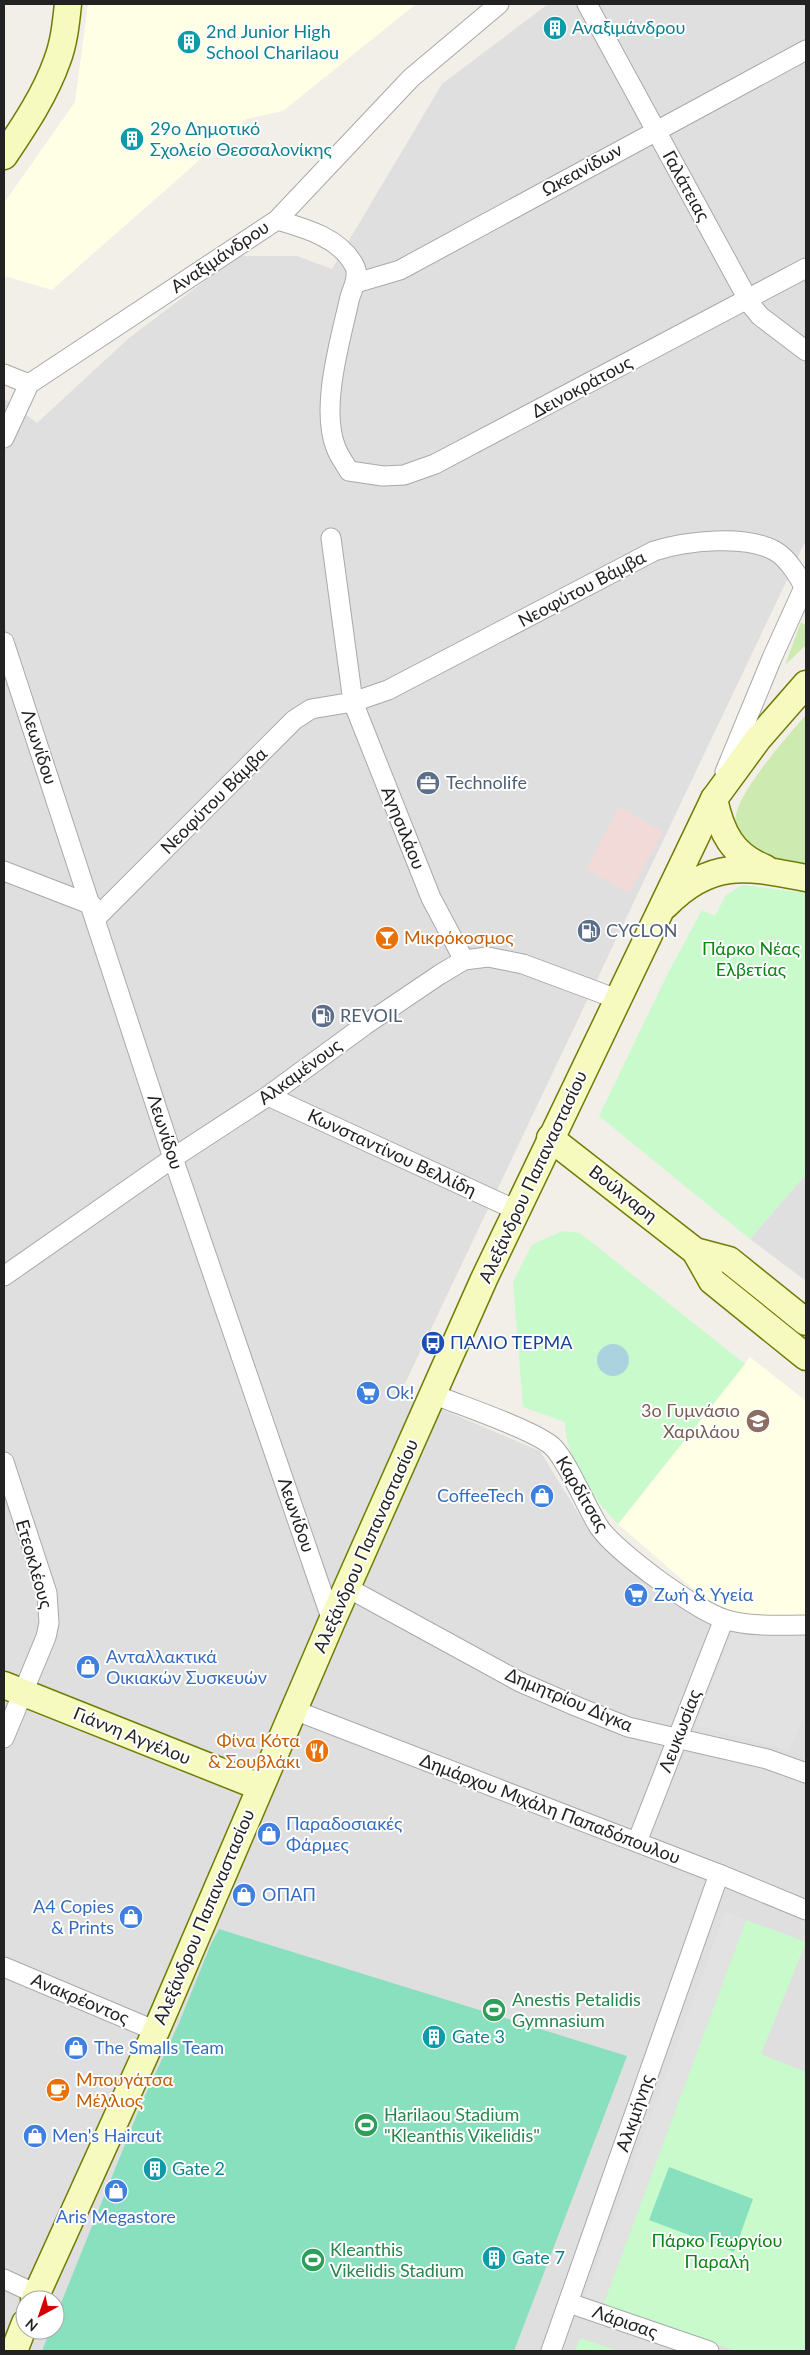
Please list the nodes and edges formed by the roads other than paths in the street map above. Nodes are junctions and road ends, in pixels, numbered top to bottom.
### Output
1 (68, 4) edge
2 (500, 4) edge
3 (587, 4) edge
4 (806, 50) edge
5 (656, 130) junction
6 (4, 156) edge
7 (277, 220) junction
8 (806, 268) edge
9 (356, 283) junction
10 (748, 300) junction
11 (806, 352) edge
12 (4, 374) edge
13 (29, 384) junction
14 (4, 438) edge
15 (331, 538) dead end
16 (806, 587) edge
17 (4, 642) edge
18 (806, 684) edge
19 (348, 702) junction
20 (714, 798) junction
21 (4, 870) edge
22 (773, 871) junction
23 (806, 878) edge
24 (94, 912) junction
25 (658, 915) junction
26 (464, 960) junction
27 (617, 999) junction
28 (268, 1096) junction
29 (550, 1138) junction
30 (173, 1158) junction
31 (516, 1210) junction
32 (695, 1250) junction
33 (4, 1276) edge
34 (806, 1322) edge
35 (806, 1357) edge
36 (433, 1394) junction
37 (4, 1462) edge
38 (348, 1588) junction
39 (724, 1620) junction
40 (332, 1621) junction
41 (806, 1625) edge
42 (14, 1689) edge
43 (294, 1710) junction
44 (4, 1738) edge
45 (677, 1740) junction
46 (806, 1773) edge
47 (260, 1787) junction
48 (636, 1842) junction
49 (719, 1874) junction
50 (806, 1910) edge
51 (4, 1967) edge
52 (156, 2031) junction
53 (4, 2279) edge
54 (23, 2290) edge
55 (38, 2290) edge
56 (568, 2303) junction
57 (552, 2351) edge
58 (709, 2351) edge

1 - 6 main road
2 - 7 street, Αναξιμάνδρου
3 - 5 street, Γαλάτειας
4 - 5 street, Ωκεανίδων
5 - 9 street, Ωκεανίδων
5 - 10 street, Γαλάτειας
7 - 9 street
7 - 13 street, Αναξιμάνδρου
8 - 10 street, Δεινοκράτους
9 - 10 street, Δεινοκράτους
10 - 11 street, Γαλάτειας
12 - 13 street
13 - 14 street
15 - 19 street, Αγησιλάου
16 - 19 street, Νεοφύτου Βάμβα
16 - 20 street, Αλεξάνδρου Παπαναστασίου
17 - 24 street, Λεωνίδου
18 - 20 main road, Αλεξάνδρου Παπαναστασίου
19 - 24 street, Νεοφύτου Βάμβα
19 - 26 street, Αγησιλάου
20 - 22 main road
20 - 25 main road, Αλεξάνδρου Παπαναστασίου
21 - 24 street
22 - 23 main road
22 - 25 main road
24 - 30 street, Λεωνίδου
25 - 27 main road, Αλεξάνδρου Παπαναστασίου
26 - 27 street, Αλκαμένους
26 - 28 street, Αλκαμένους
27 - 29 main road, Αλεξάνδρου Παπαναστασίου
28 - 30 street, Αλκαμένους
28 - 31 street, Κωνσταντίνου Βελλίδη
29 - 31 main road, Αλεξάνδρου Παπαναστασίου
29 - 32 main road, Βούλγαρη
30 - 33 street, Αλκαμένους
30 - 40 street, Λεωνίδου
31 - 36 main road, Αλεξάνδρου Παπαναστασίου
32 - 34 main road, Βούλγαρη
32 - 35 main road, Βούλγαρη
36 - 38 main road, Αλεξάνδρου Παπαναστασίου
36 - 39 street, Καρδίτσας
37 - 42 street, Ετεοκλέους
38 - 40 main road, Αλεξάνδρου Παπαναστασίου
38 - 45 street, Δημητρίου Δίγκα
39 - 41 street, Καρδίτσας
39 - 45 street, Λευκωσίας
40 - 43 main road, Αλεξάνδρου Παπαναστασίου
42 - 44 street, Ετεοκλέους
42 - 47 main road, Γιάννη Αγγέλου
43 - 47 main road, Αλεξάνδρου Παπαναστασίου
43 - 48 street, Δημάρχου Μιχάλη Παπαδόπουλου
45 - 46 street, Δημητρίου Δίγκα
45 - 48 street, Λευκωσίας
47 - 52 main road, Αλεξάνδρου Παπαναστασίου
48 - 49 street, Δημάρχου Μιχάλη Παπαδόπουλου
49 - 50 street, Δημάρχου Μιχάλη Παπαδόπουλου
49 - 56 street, Αλκμήνης
51 - 52 street, Ανακρέοντος
52 - 55 main road, Αλεξάνδρου Παπαναστασίου
53 - 54 street
56 - 57 street, Αλκμήνης
56 - 58 street, Λάρισας

